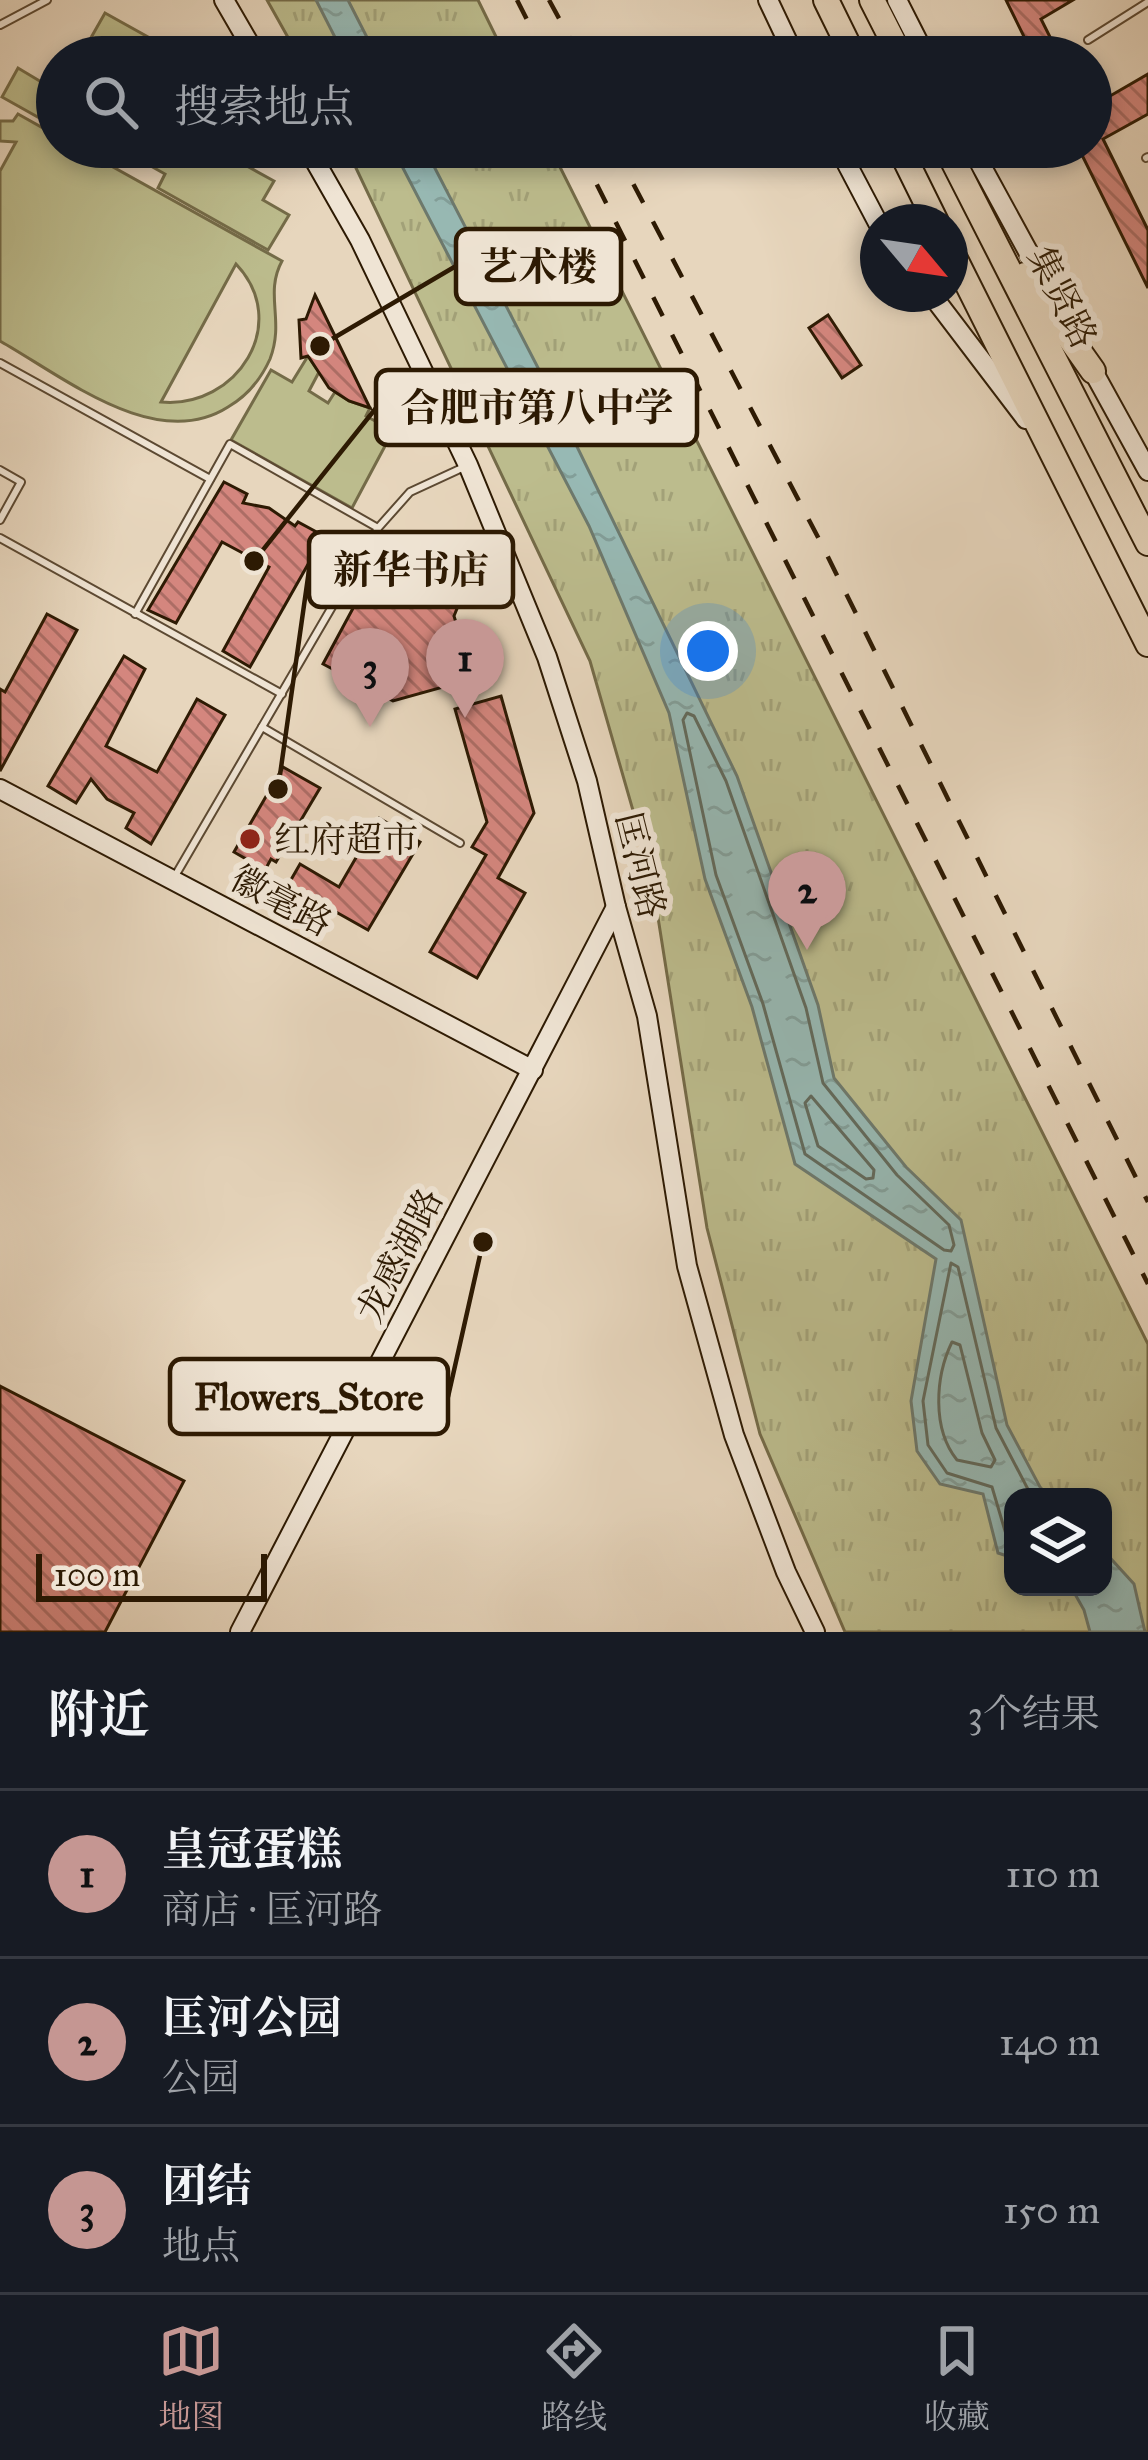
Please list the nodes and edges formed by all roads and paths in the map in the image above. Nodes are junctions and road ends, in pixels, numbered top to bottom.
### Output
1 (47, 0) edge
2 (224, 0) edge
3 (768, 0) edge
4 (826, 0) edge
5 (872, 0) edge
6 (897, 0) edge
7 (1148, 2) edge
8 (0, 25) edge
9 (244, 36) edge
10 (785, 36) edge
11 (844, 36) edge
12 (890, 36) edge
13 (915, 36) edge
14 (1094, 36) edge
15 (319, 168) edge
16 (849, 168) edge
17 (910, 168) edge
18 (957, 168) edge
19 (982, 168) edge
20 (868, 204) edge
21 (928, 204) edge
22 (976, 206) junction
23 (968, 285) edge
24 (945, 312) edge
25 (0, 363) edge
26 (1093, 371) junction
27 (1053, 456) junction
28 (468, 465) junction
29 (0, 470) edge
30 (1148, 471) edge
31 (210, 479) junction
32 (0, 520) edge
33 (378, 528) junction
34 (0, 538) edge
35 (1148, 543) edge
36 (135, 614) junction
37 (1148, 644) edge
38 (282, 694) junction
39 (262, 727) junction
40 (0, 789) edge
41 (460, 843) dead end
42 (173, 879) junction
43 (616, 907) junction
44 (532, 1070) junction
45 (240, 1632) edge
46 (814, 1632) edge

1 - 8 lane
2 - 9 street
3 - 10 street
4 - 11 highway
5 - 12 highway
6 - 13 street
7 - 14 lane
15 - 28 street, 匡河路
16 - 20 street
17 - 21 highway
18 - 22 highway, 集贤路
19 - 26 street
22 - 26 highway
22 - 35 highway, 集贤路
23 - 27 highway
24 - 27 street
25 - 31 lane
26 - 30 street
27 - 37 highway
28 - 33 lane
28 - 43 street, 匡河路
29 - 32 lane
31 - 33 lane
31 - 36 lane
33 - 38 lane
34 - 36 lane
36 - 38 lane
38 - 39 lane
39 - 41 lane
39 - 42 lane
40 - 42 street, 徽毫路
42 - 44 street, 徽毫路
43 - 44 street, 龙感湖路
43 - 46 street, 匡河路
44 - 45 street, 龙感湖路

